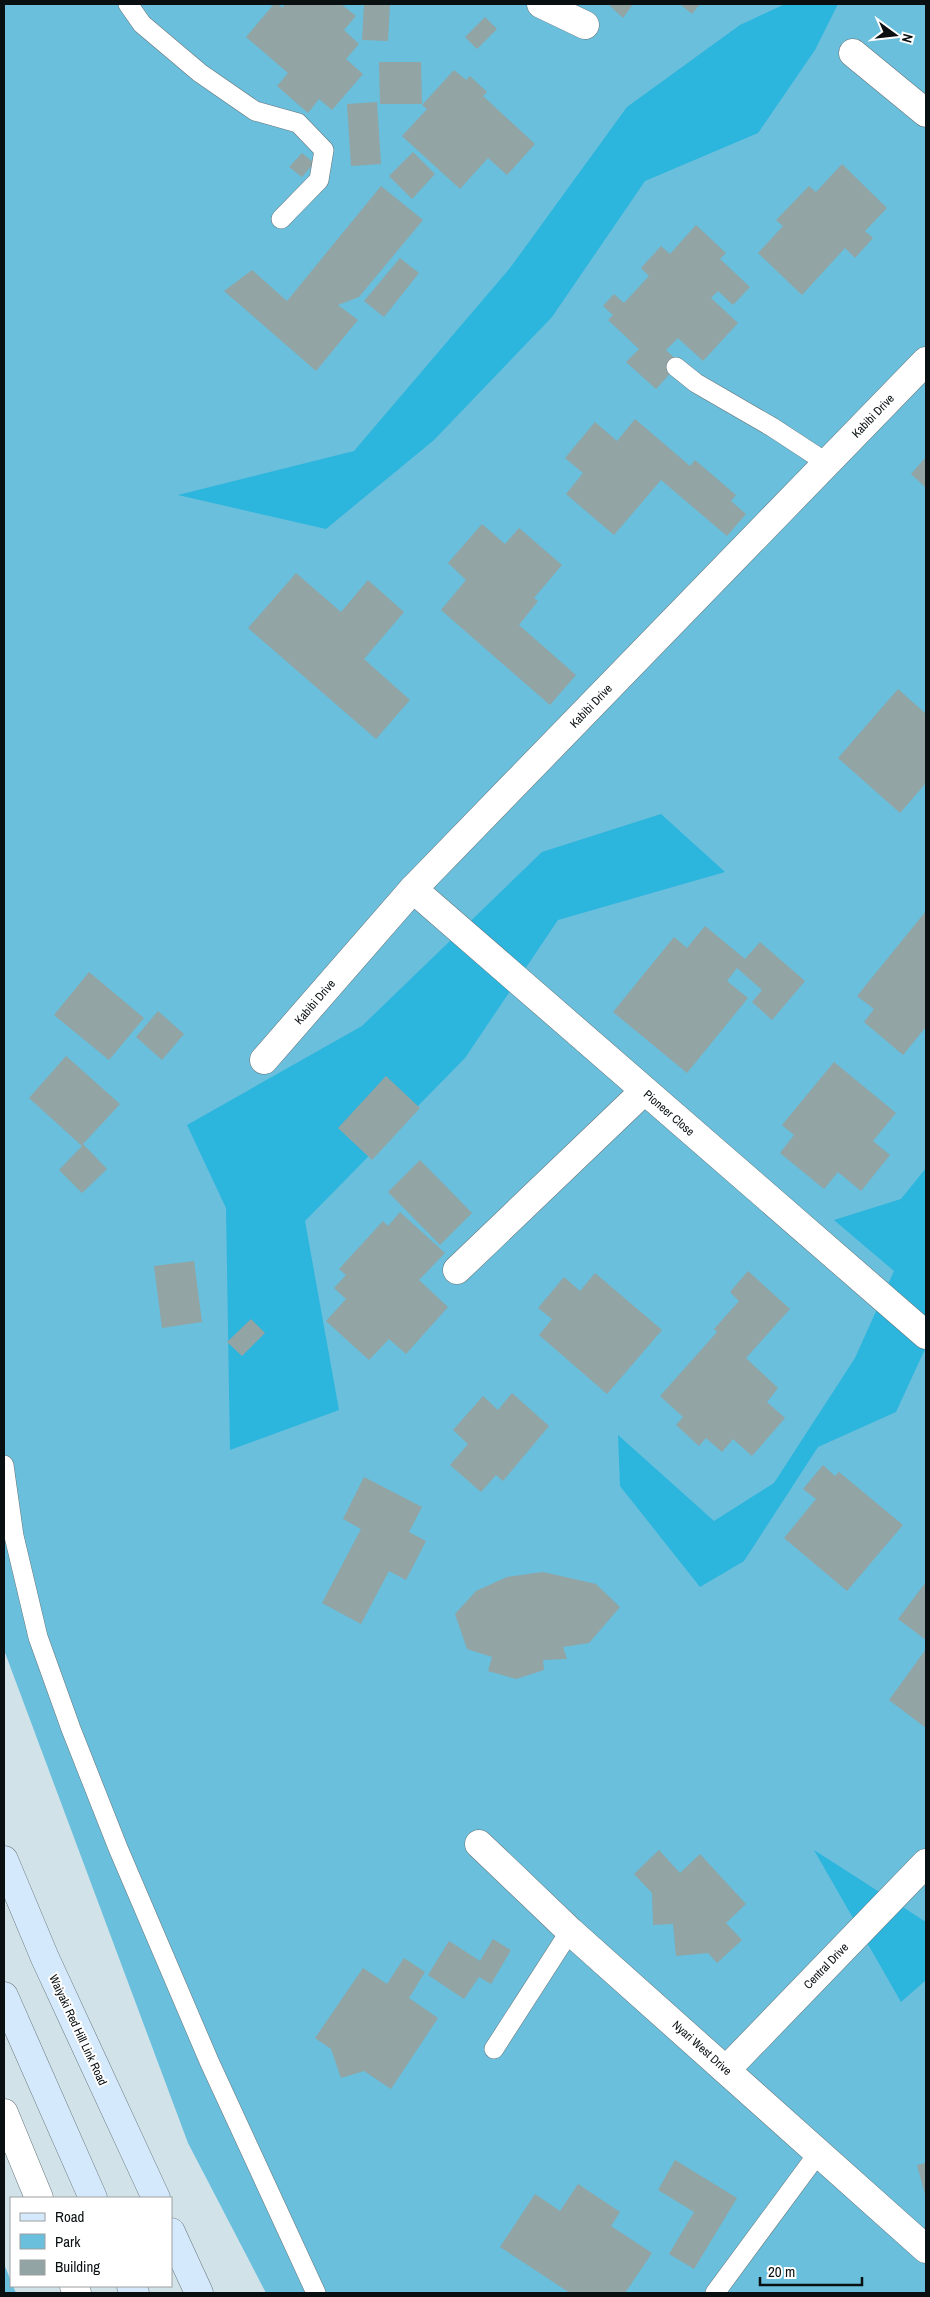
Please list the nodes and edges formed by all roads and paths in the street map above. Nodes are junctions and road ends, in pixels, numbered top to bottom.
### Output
1 (128, 4) edge
2 (541, 4) edge
3 (585, 26) dead end
4 (853, 53) dead end
5 (926, 113) edge
6 (281, 219) dead end
7 (926, 361) edge
8 (676, 367) dead end
9 (827, 463) junction
10 (413, 889) junction
11 (264, 1060) dead end
12 (644, 1091) junction
13 (457, 1270) dead end
14 (926, 1335) edge
15 (4, 1466) edge
16 (479, 1844) dead end
17 (4, 1860) edge
18 (926, 1862) edge
19 (570, 1931) junction
20 (4, 1996) edge
21 (494, 2049) dead end
22 (726, 2070) junction
23 (4, 2113) edge
24 (819, 2152) junction
25 (39, 2197) edge
26 (93, 2197) edge
27 (156, 2197) edge
28 (172, 2234) edge
29 (926, 2249) edge
30 (200, 2293) edge
31 (316, 2293) edge
32 (715, 2293) edge

1 - 6 lane
2 - 3 street
4 - 5 street
7 - 9 street, Kabibi Drive
8 - 9 lane
9 - 10 street, Kabibi Drive
10 - 11 street, Kabibi Drive
10 - 12 street, Pioneer Close
12 - 13 street
12 - 14 street, Pioneer Close
15 - 31 lane
16 - 19 street, Nyari West Drive
17 - 27 main road, Waiyaki Red Hill Link Road
18 - 22 street, Central Drive
19 - 21 lane
19 - 22 street, Nyari West Drive
20 - 26 main road
22 - 24 street, Nyari West Drive
23 - 25 street
24 - 29 street, Nyari West Drive
24 - 32 lane
28 - 30 main road

